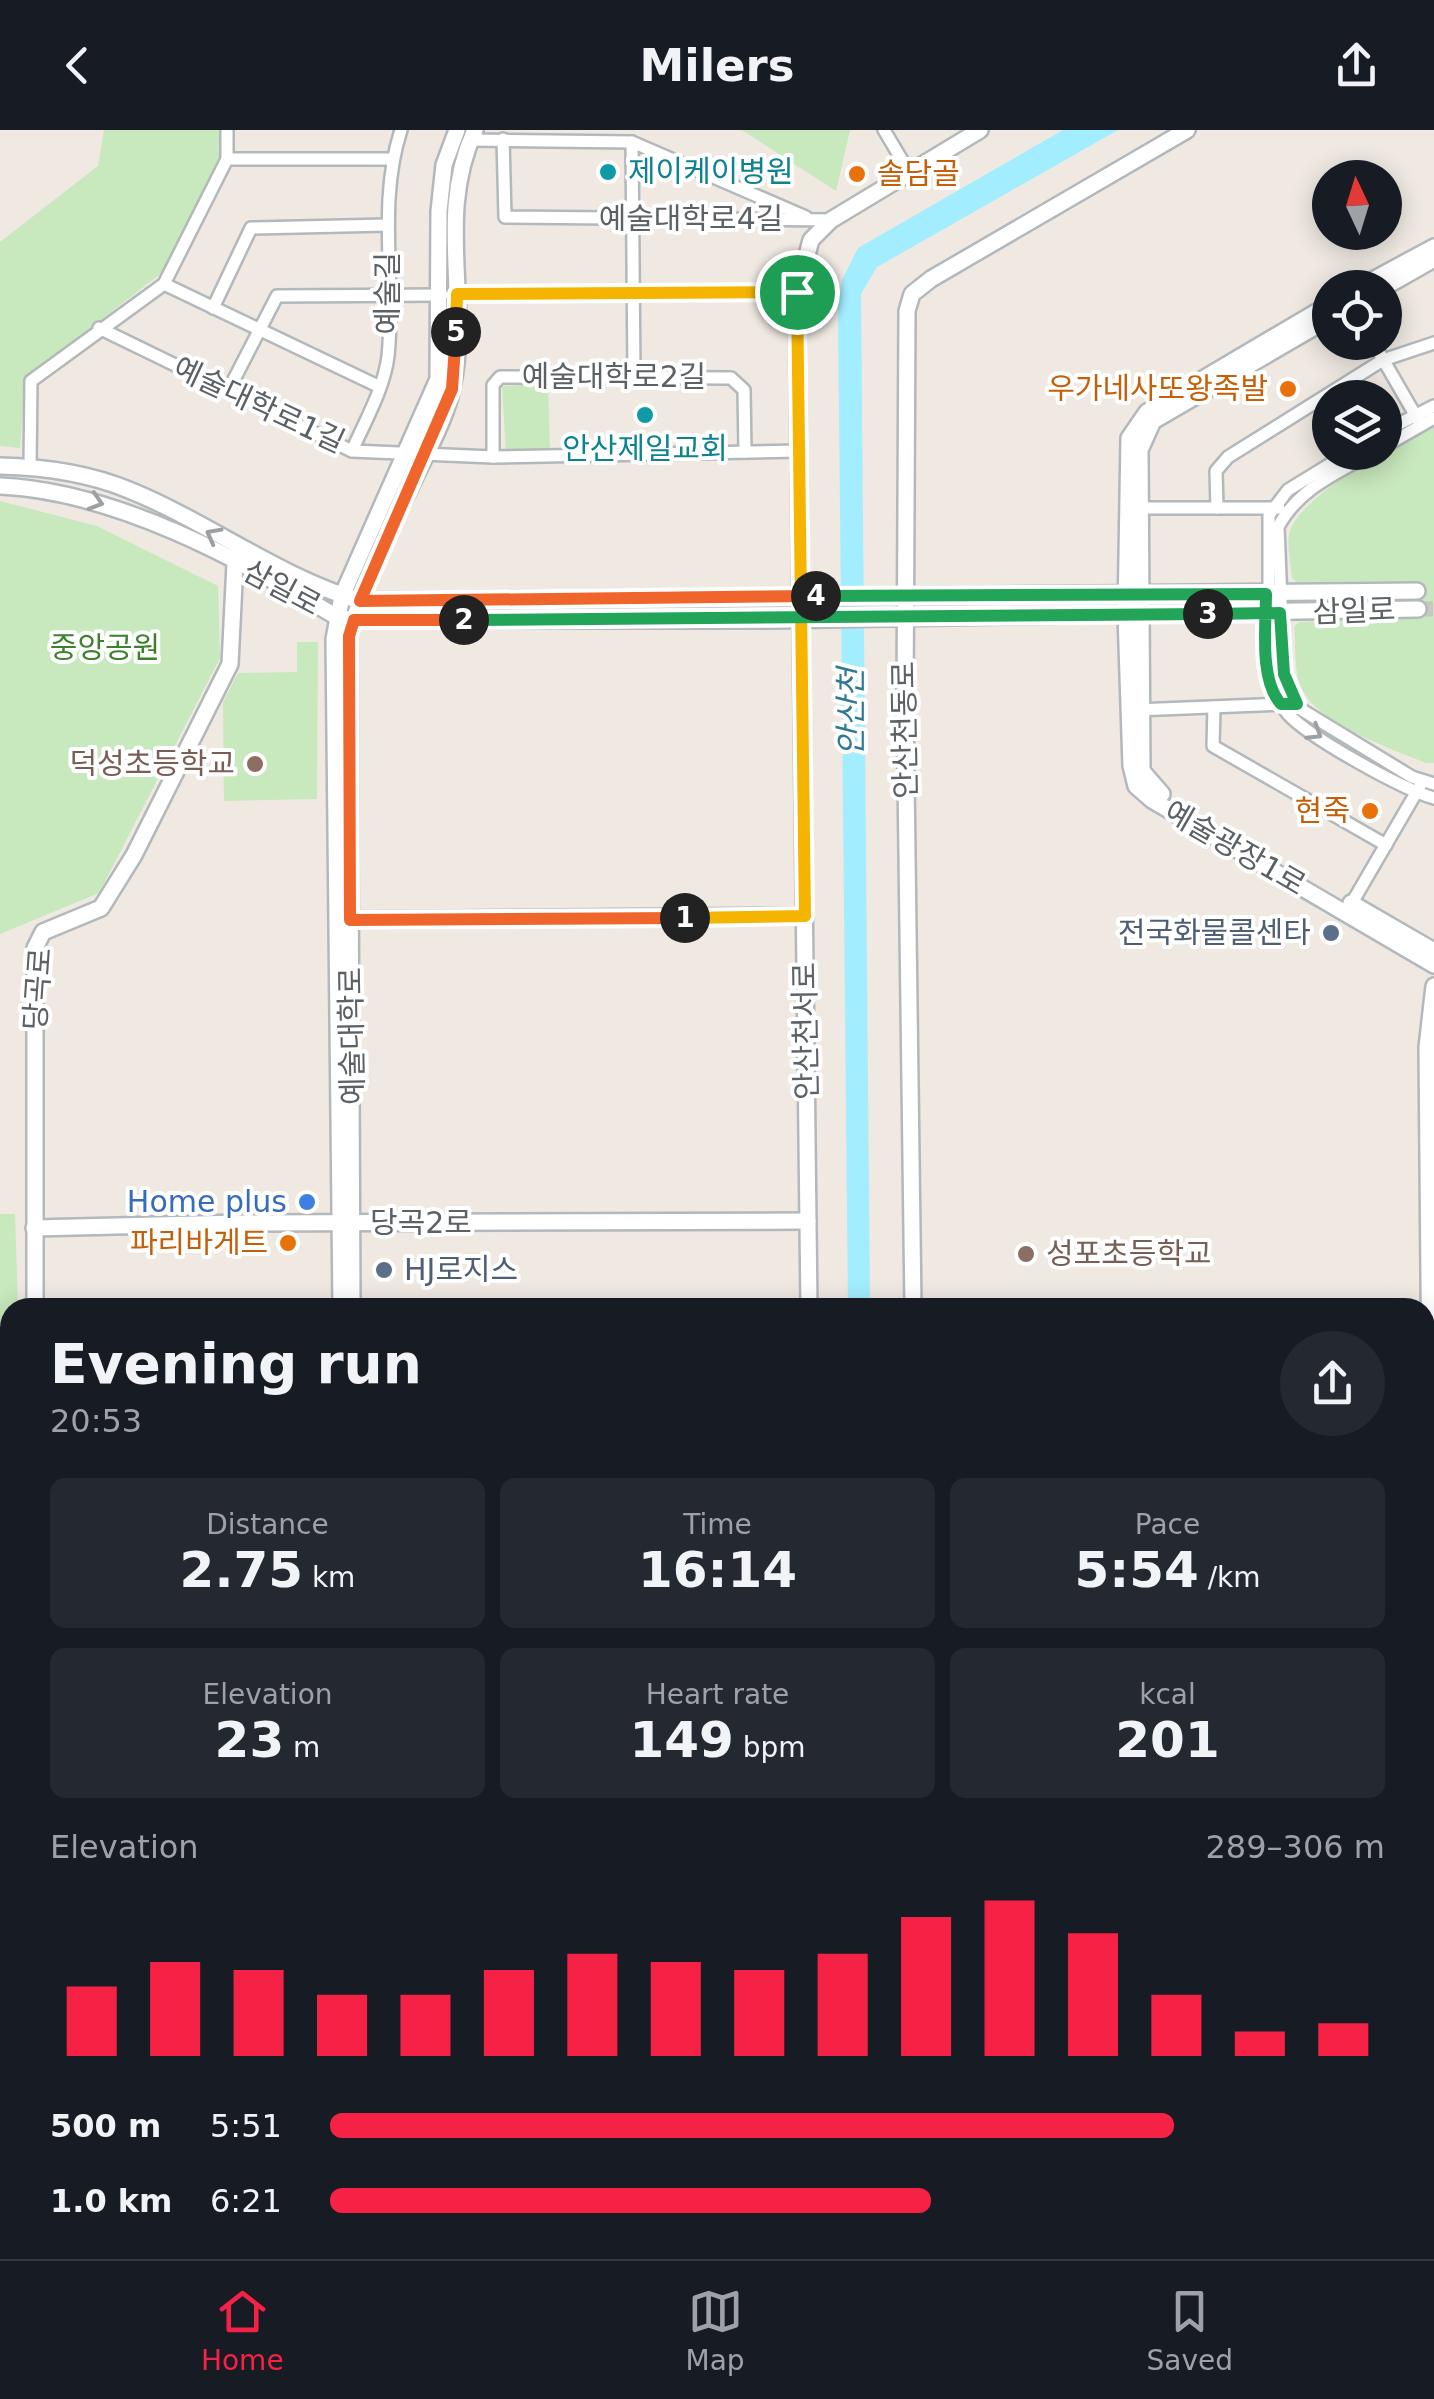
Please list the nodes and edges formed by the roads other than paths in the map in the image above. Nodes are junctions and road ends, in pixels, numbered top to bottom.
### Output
1 (226, 130) edge
2 (401, 130) edge
3 (884, 130) edge
4 (980, 130) edge
5 (1186, 130) edge
6 (468, 133) edge
7 (504, 139) junction
8 (632, 142) junction
9 (226, 159) junction
10 (392, 159) junction
11 (909, 172) junction
12 (812, 219) junction
13 (633, 220) junction
14 (831, 220) junction
15 (388, 226) junction
16 (1434, 247) edge
17 (1434, 259) edge
18 (1391, 270) edge
19 (1402, 277) edge
20 (164, 284) junction
21 (797, 292) junction
22 (632, 293) junction
23 (449, 294) junction
24 (388, 296) junction
25 (213, 308) junction
26 (1312, 315) edge
27 (99, 328) junction
28 (1312, 329) edge
29 (258, 330) junction
30 (1434, 343) edge
31 (1402, 354) edge
32 (1384, 360) joint
33 (634, 377) junction
34 (380, 387) junction
35 (228, 391) junction
36 (1434, 406) edge
37 (1434, 418) edge
38 (1418, 419) junction
39 (1402, 425) edge
40 (1402, 432) edge
41 (352, 451) junction
42 (800, 451) junction
43 (745, 452) junction
44 (406, 455) junction
45 (425, 455) junction
46 (494, 457) junction
47 (0, 466) edge
48 (30, 466) junction
49 (1321, 470) edge
50 (1343, 470) edge
51 (0, 486) edge
52 (1133, 508) junction
53 (1217, 508) junction
54 (1274, 508) junction
55 (1288, 508) junction
56 (235, 563) junction
57 (1417, 591) tunnel mouth
58 (1272, 594) junction
59 (898, 595) junction
60 (1132, 595) junction
61 (342, 596) junction
62 (802, 597) junction
63 (360, 601) junction
64 (1418, 610) tunnel mouth
65 (1273, 613) junction
66 (1132, 615) junction
67 (336, 617) junction
68 (898, 617) junction
69 (354, 620) junction
70 (802, 620) junction
71 (1281, 704) junction
72 (1297, 704) junction
73 (1214, 707) junction
74 (1135, 710) junction
75 (1424, 786) edge
76 (1434, 798) edge
77 (1386, 845) junction
78 (1349, 908) junction
79 (805, 916) junction
80 (344, 920) junction
81 (1434, 951) edge
82 (1434, 965) edge
83 (1434, 986) edge
84 (808, 1220) junction
85 (346, 1222) junction
86 (34, 1228) junction
87 (34, 1298) edge
88 (342, 1298) edge
89 (351, 1298) edge
90 (808, 1298) edge
91 (913, 1298) edge
92 (1429, 1298) edge

1 - 9 street
2 - 10 street, 예술길
3 - 11 street
4 - 11 street, 안산천서로
5 - 59 street, 안산천동로
6 - 7 street, 예술대학로4길
6 - 23 street, 예술대학로
7 - 8 street, 예술대학로4길
7 - 13 street, 예술대학로4길
8 - 12 street, 예술대학로4길
8 - 13 street
9 - 10 street
9 - 20 street
10 - 15 street, 예술길
11 - 14 street, 안산천서로
12 - 13 street, 예술대학로4길
12 - 14 street
13 - 22 street
14 - 21 street, 안산천서로
15 - 24 street, 예술길
15 - 25 street
16 - 18 street
17 - 19 street
20 - 25 street
20 - 27 street
21 - 22 street
21 - 42 street, 안산천서로
22 - 23 street
22 - 33 street
23 - 24 street
23 - 44 street, 예술대학로
23 - 45 street, 예술대학로
24 - 29 street
24 - 34 street, 예술길
25 - 29 street
26 - 52 street, 예술광장1로
27 - 35 street, 예술대학로1길
27 - 48 street
28 - 52 street, 예술광장1로
29 - 34 street
29 - 35 street
30 - 31 street
32 - 38 street
32 - 53 street
33 - 43 street, 예술대학로2길
33 - 46 street, 예술대학로2길
34 - 41 street, 예술길
35 - 41 street, 예술대학로1길
36 - 38 street
37 - 38 street
38 - 39 street
38 - 40 street
41 - 44 street, 예술대학로1길
42 - 43 street
42 - 62 street, 안산천서로
43 - 46 street
44 - 45 street, 예술대학로1길
44 - 61 street, 예술대학로
45 - 46 street
45 - 63 street, 예술대학로
47 - 48 street, 삼일로
61 -> 48 street, 삼일로
49 - 54 street
50 - 55 street
51 -> 56 street, 삼일로
52 - 53 street
52 - 60 street, 예술광장1로
53 - 54 street
54 - 55 street
54 - 58 street
55 - 58 street
56 - 67 street, 삼일로
56 - 86 street, 당곡로
57 - 58 street, 삼일로
58 - 60 street, 삼일로
58 - 65 street
59 - 60 street, 삼일로
59 - 62 street, 삼일로
59 - 68 street, 안산천동로
60 - 66 street, 예술광장1로
61 - 63 street, 삼일로
61 - 67 street, 예술대학로
62 - 63 street, 삼일로
62 - 70 street, 안산천서로
63 - 69 street, 예술대학로
64 - 65 street, 삼일로
65 - 66 street, 삼일로
65 - 71 street
65 - 72 street
66 - 68 street, 삼일로
66 - 74 street, 예술광장1로
67 - 69 street, 삼일로
67 - 80 street, 예술대학로
68 - 70 street, 삼일로
68 - 91 street, 안산천동로
69 - 70 street, 삼일로
69 - 80 street, 예술대학로
70 - 79 street, 안산천서로
71 - 72 street
71 - 73 street
71 -> 75 street
72 - 75 street
73 - 74 street
73 - 77 street
74 - 78 street, 예술광장1로
75 - 76 street
75 - 77 street
77 - 78 street
78 - 81 street, 예술광장1로
78 - 82 street, 예술광장1로
79 - 80 street
79 - 84 street, 안산천서로
80 - 85 street, 예술대학로
83 - 92 street
84 - 85 street, 당곡2로
84 - 90 street, 안산천서로
85 - 86 street, 당곡2로
85 - 88 street, 예술대학로
85 - 89 street, 예술대학로
86 - 87 street, 당곡로

